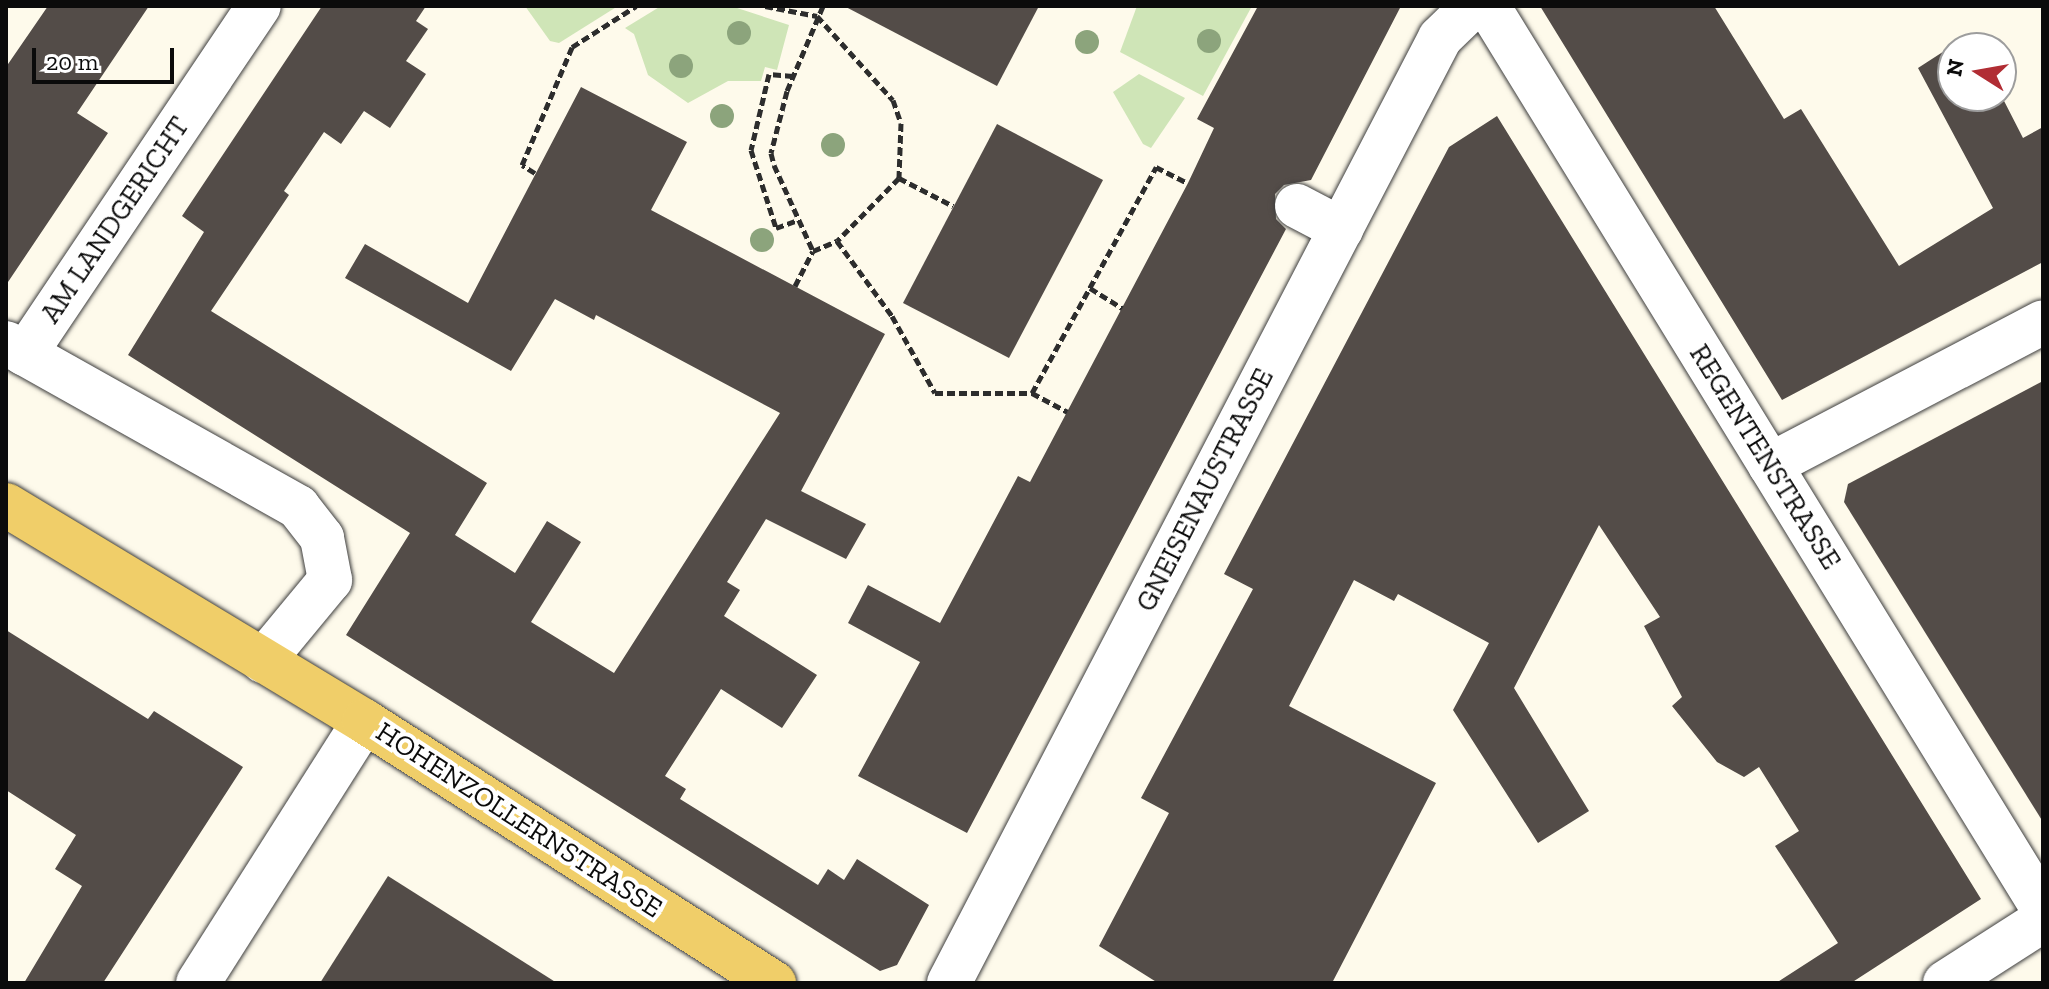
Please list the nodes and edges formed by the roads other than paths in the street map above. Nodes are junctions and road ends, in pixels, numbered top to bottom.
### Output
1 (259, 6) edge
2 (1473, 6) edge
3 (1488, 6) edge
4 (1297, 206) dead end
5 (1341, 229) junction
6 (2043, 322) edge
7 (15, 348) edge
8 (1770, 465) junction
9 (6, 505) edge
10 (263, 661) junction
11 (364, 721) junction
12 (2043, 909) edge
13 (2043, 920) edge
14 (198, 983) edge
15 (774, 983) edge
16 (949, 983) edge
17 (1945, 983) edge

1 - 7 street, AM LANDGERICHT
2 - 5 street, GNEISENAUSTRASSE
3 - 8 street, REGENTENSTRASSE
4 - 5 street
5 - 16 street, GNEISENAUSTRASSE
6 - 8 street
7 - 10 street
8 - 12 street, REGENTENSTRASSE
9 - 10 main road, HOHENZOLLERNSTRASSE
10 - 11 main road, HOHENZOLLERNSTRASSE
11 - 14 street
11 - 15 main road, HOHENZOLLERNSTRASSE
13 - 17 street

